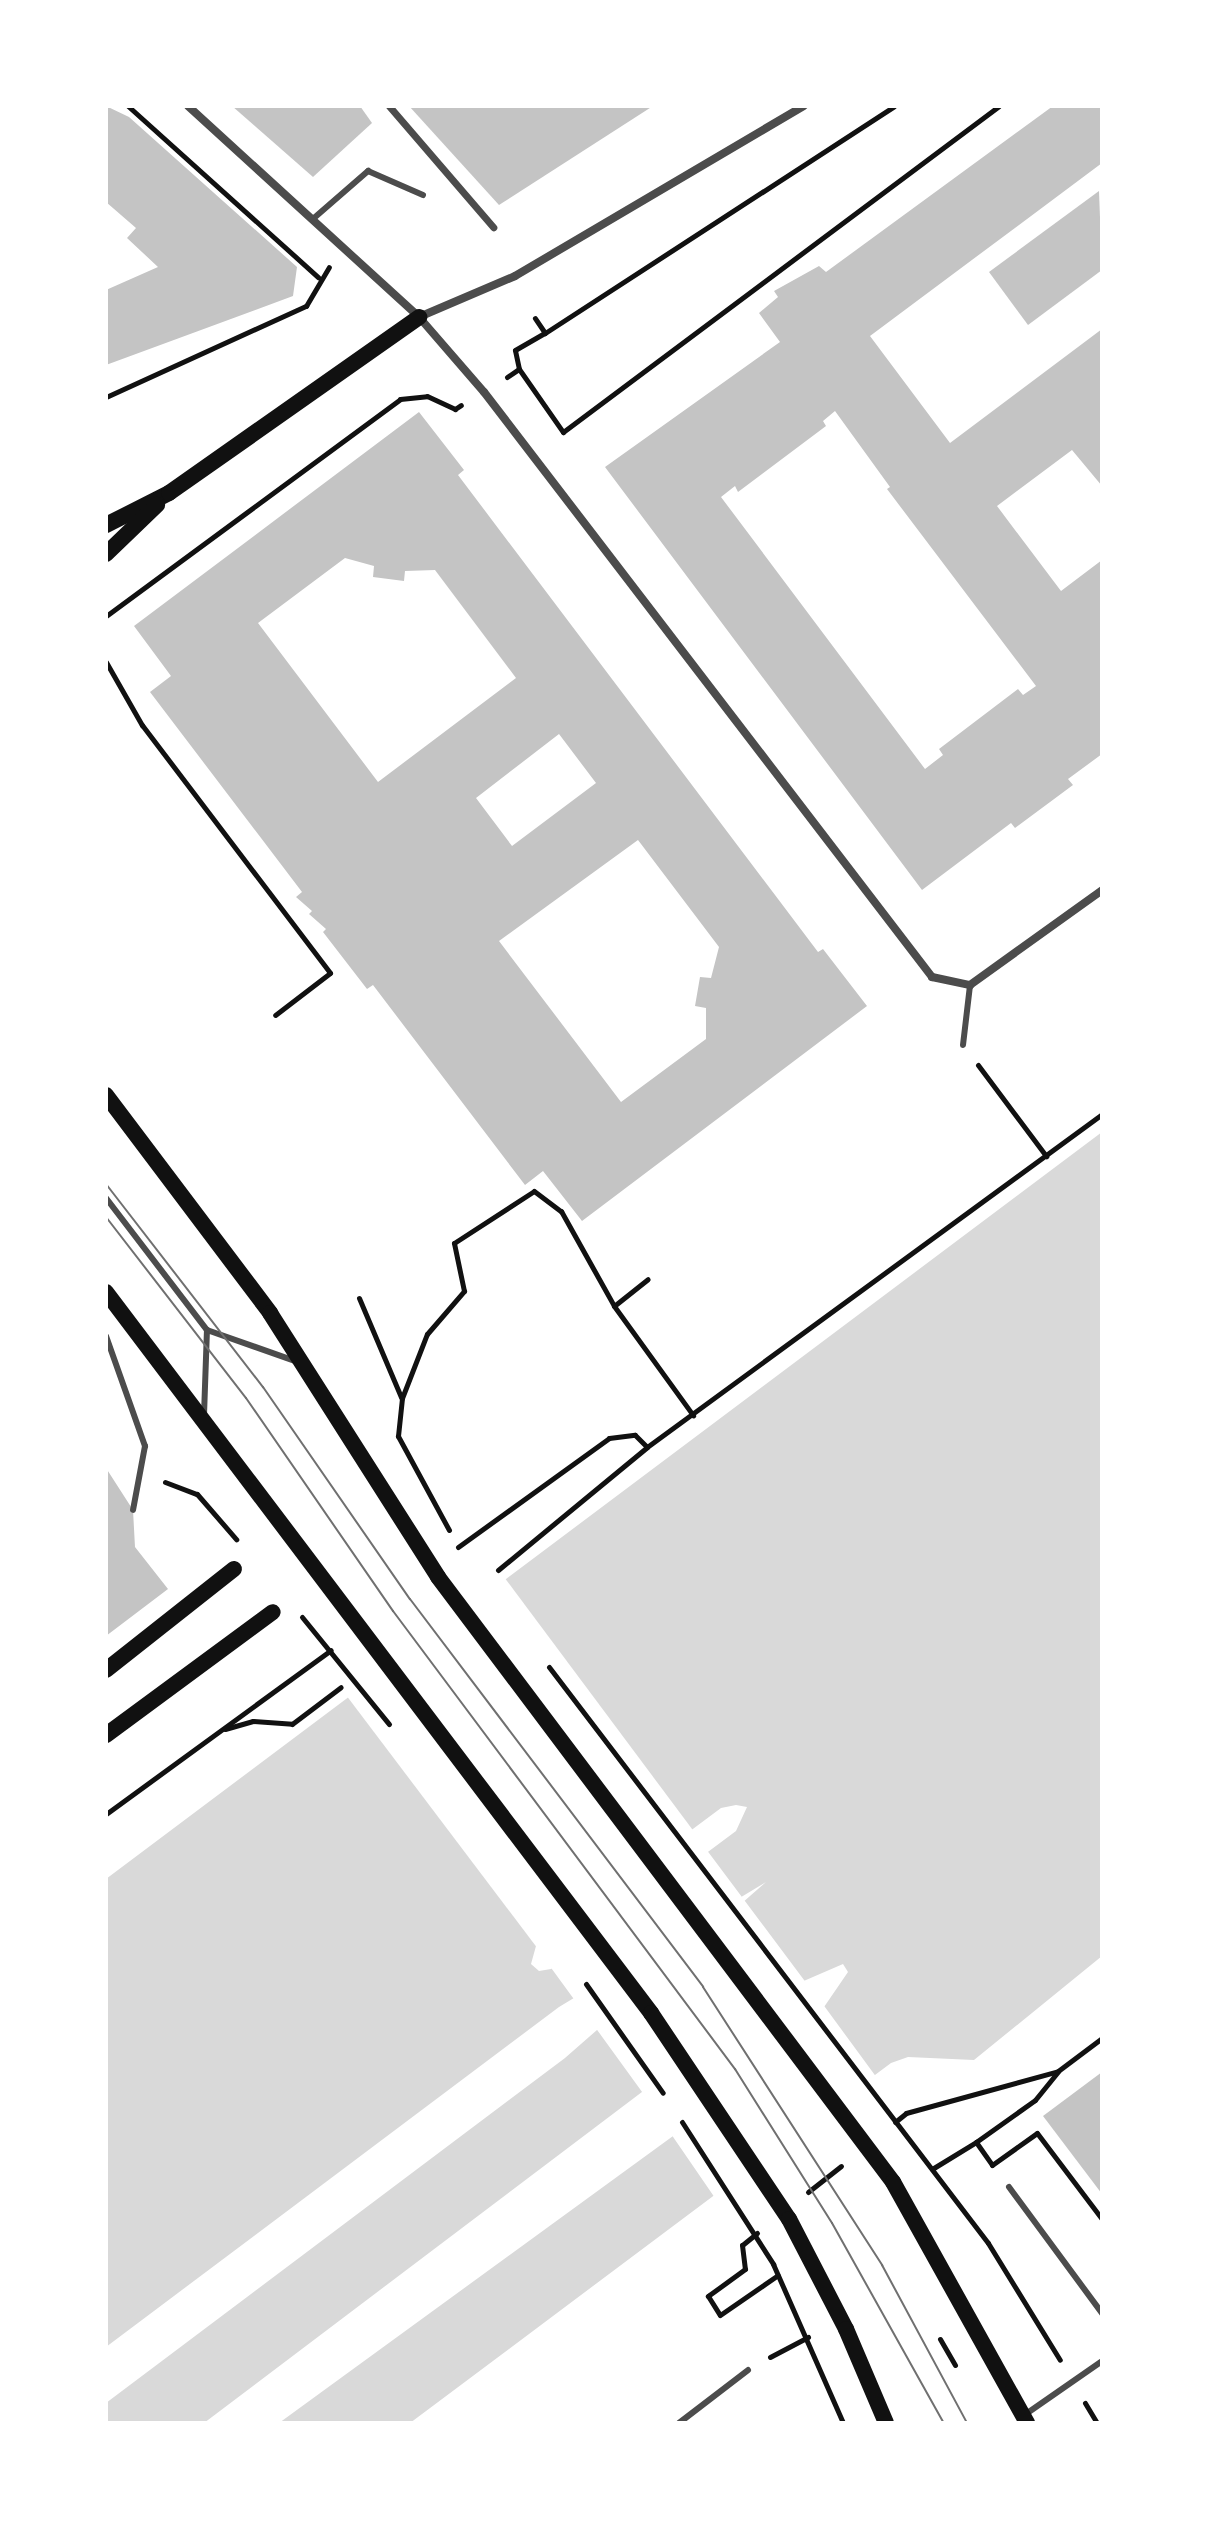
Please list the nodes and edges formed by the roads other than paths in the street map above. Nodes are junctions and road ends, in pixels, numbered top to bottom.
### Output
1 (188, 106) edge
2 (389, 106) edge
3 (784, 106) edge
4 (804, 106) edge
5 (791, 115) junction
6 (423, 195) dead end
7 (314, 218) junction
8 (493, 227) dead end
9 (419, 317) junction
10 (169, 493) junction
11 (106, 525) edge
12 (106, 554) edge
13 (1102, 890) edge
14 (970, 985) junction
15 (963, 1045) road end
16 (106, 1095) edge
17 (106, 1198) edge
18 (106, 1292) edge
19 (207, 1330) junction
20 (106, 1336) edge
21 (302, 1363) junction
22 (204, 1422) junction
23 (133, 1510) dead end
24 (234, 1569) dead end
25 (273, 1612) dead end
26 (106, 1670) edge
27 (106, 1735) edge
28 (1009, 2187) dead end
29 (1102, 2313) edge
30 (1102, 2361) edge
31 (748, 2370) road end
32 (1025, 2419) edge
33 (679, 2423) edge
34 (886, 2423) edge

1 - 7 street
2 - 8 street
3 - 5 street
4 - 5 street
5 - 9 street
6 - 7 lane
7 - 9 street
9 - 10 main road
9 - 14 street
10 - 11 main road
10 - 12 main road
13 - 14 street
14 - 15 lane
16 - 21 main road
17 - 19 lane
18 - 22 main road
19 - 21 lane
19 - 22 lane
20 - 23 lane
21 - 32 main road
22 - 34 main road
24 - 26 main road
25 - 27 main road
28 - 29 lane
30 - 32 lane
31 - 33 lane

